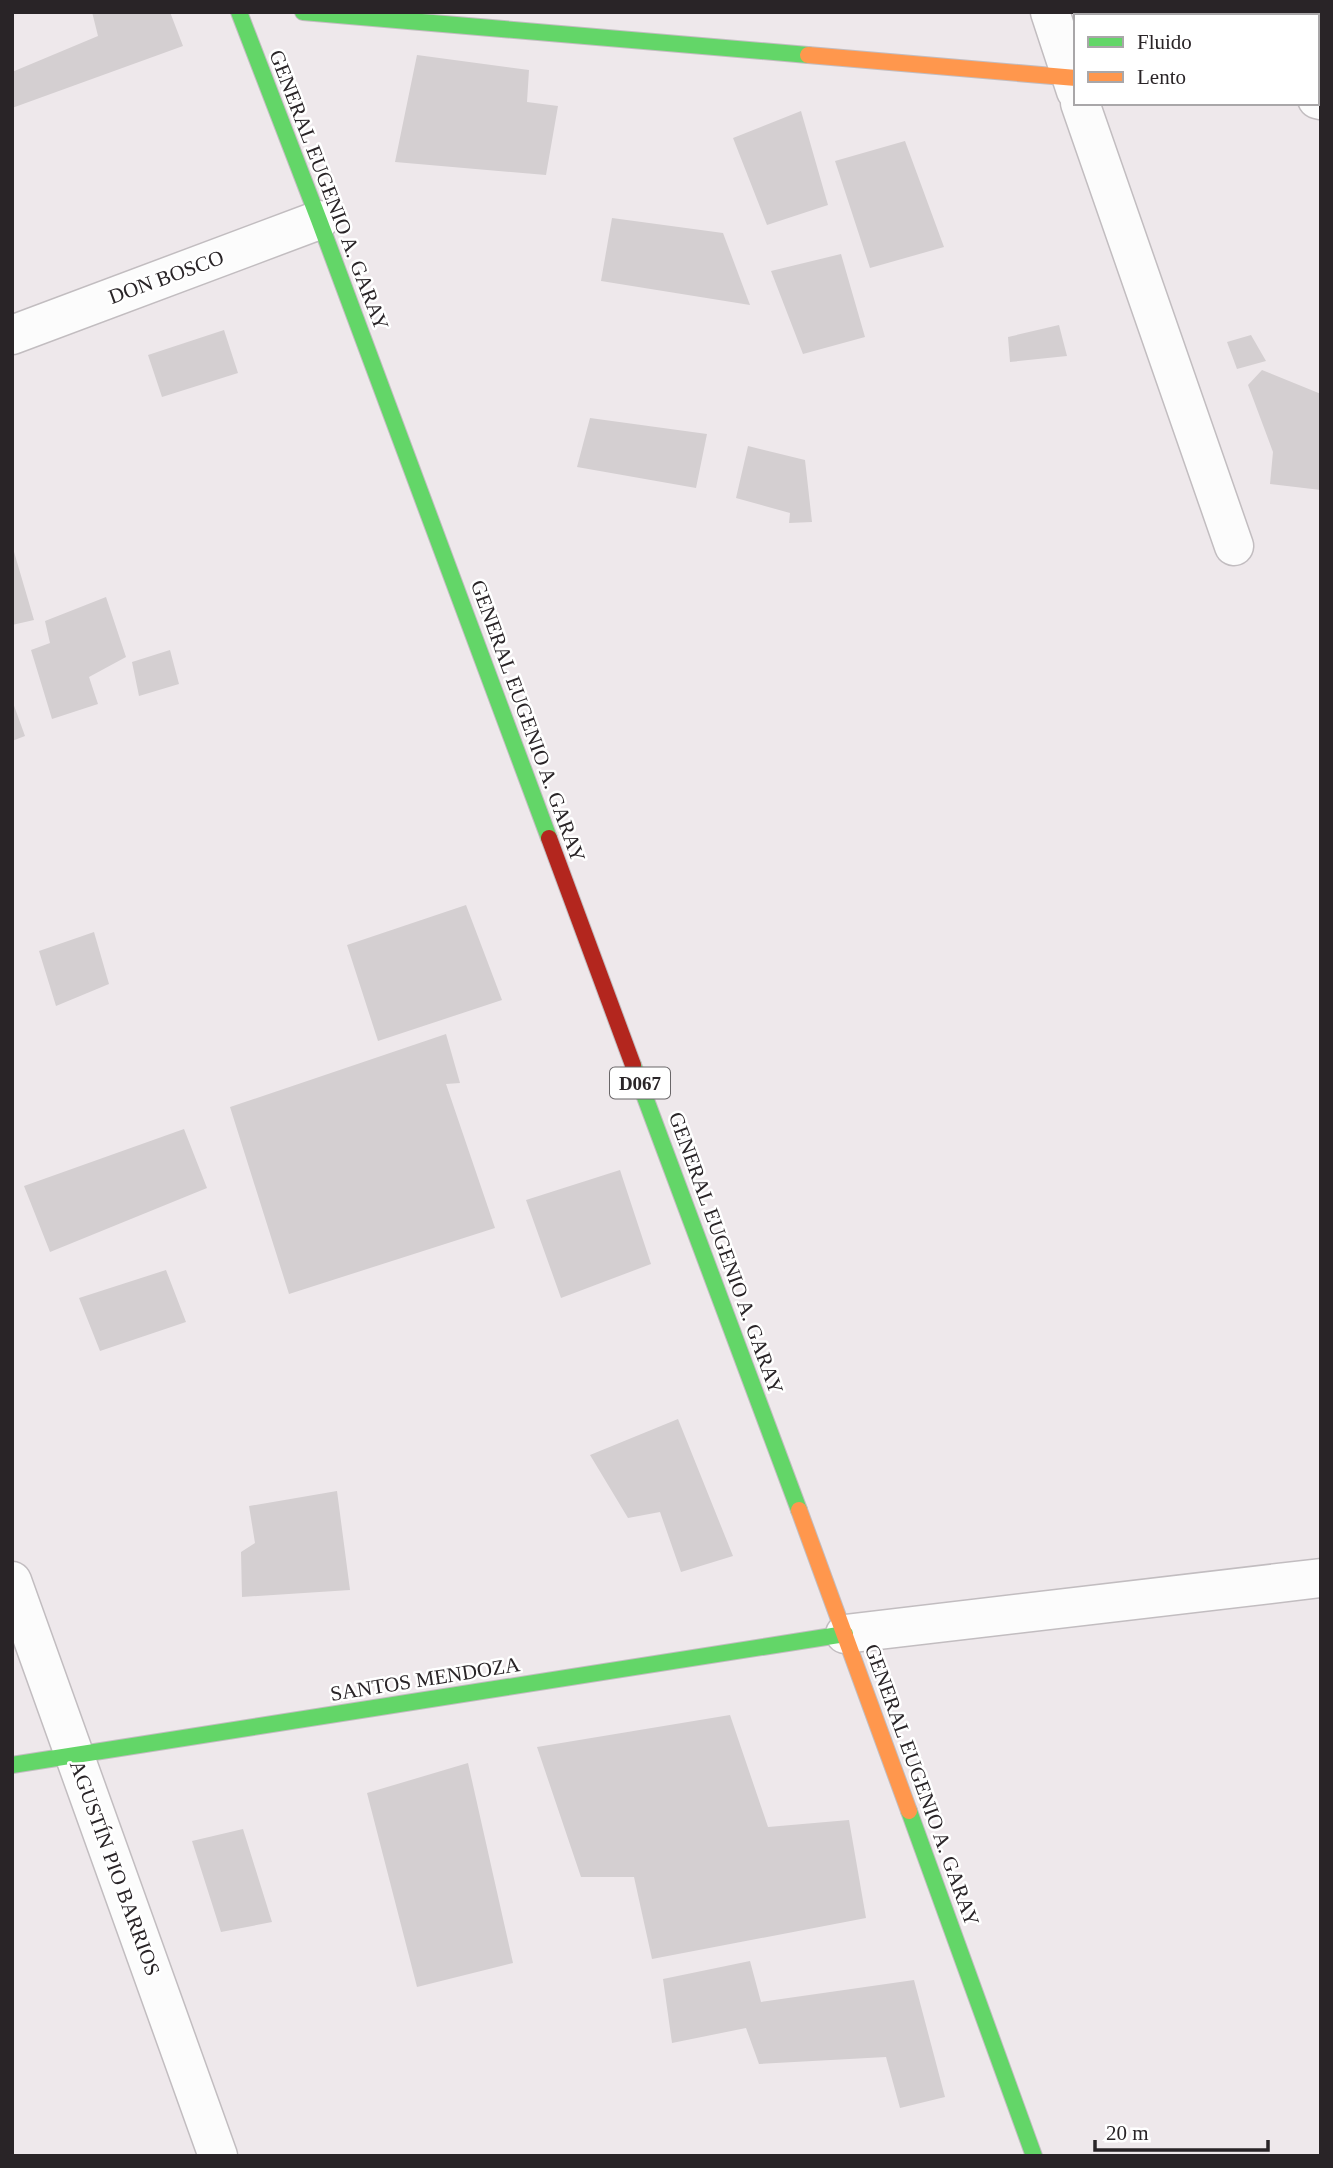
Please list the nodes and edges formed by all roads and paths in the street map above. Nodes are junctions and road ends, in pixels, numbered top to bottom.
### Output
1 (239, 12) edge
2 (303, 12) edge
3 (1050, 12) edge
4 (1074, 82) edge
5 (1074, 88) edge
6 (1082, 105) edge
7 (319, 220) junction
8 (12, 335) edge
9 (1234, 546) dead end
10 (1321, 1578) edge
11 (12, 1581) edge
12 (845, 1634) junction
13 (75, 1755) junction
14 (12, 1765) edge
15 (218, 2156) edge
16 (1034, 2156) edge

1 - 7 main road, GENERAL EUGENIO A. GARAY / D067
2 - 5 main road
3 - 4 street
6 - 9 street
7 - 8 street, DON BOSCO
7 - 12 main road, GENERAL EUGENIO A. GARAY / D067
10 - 12 street
11 - 13 street, AGUSTÍN PIO BARRIOS
12 - 13 main road, SANTOS MENDOZA
12 - 16 main road, GENERAL EUGENIO A. GARAY / D067
13 - 14 main road, SANTOS MENDOZA
13 - 15 street, AGUSTÍN PIO BARRIOS

